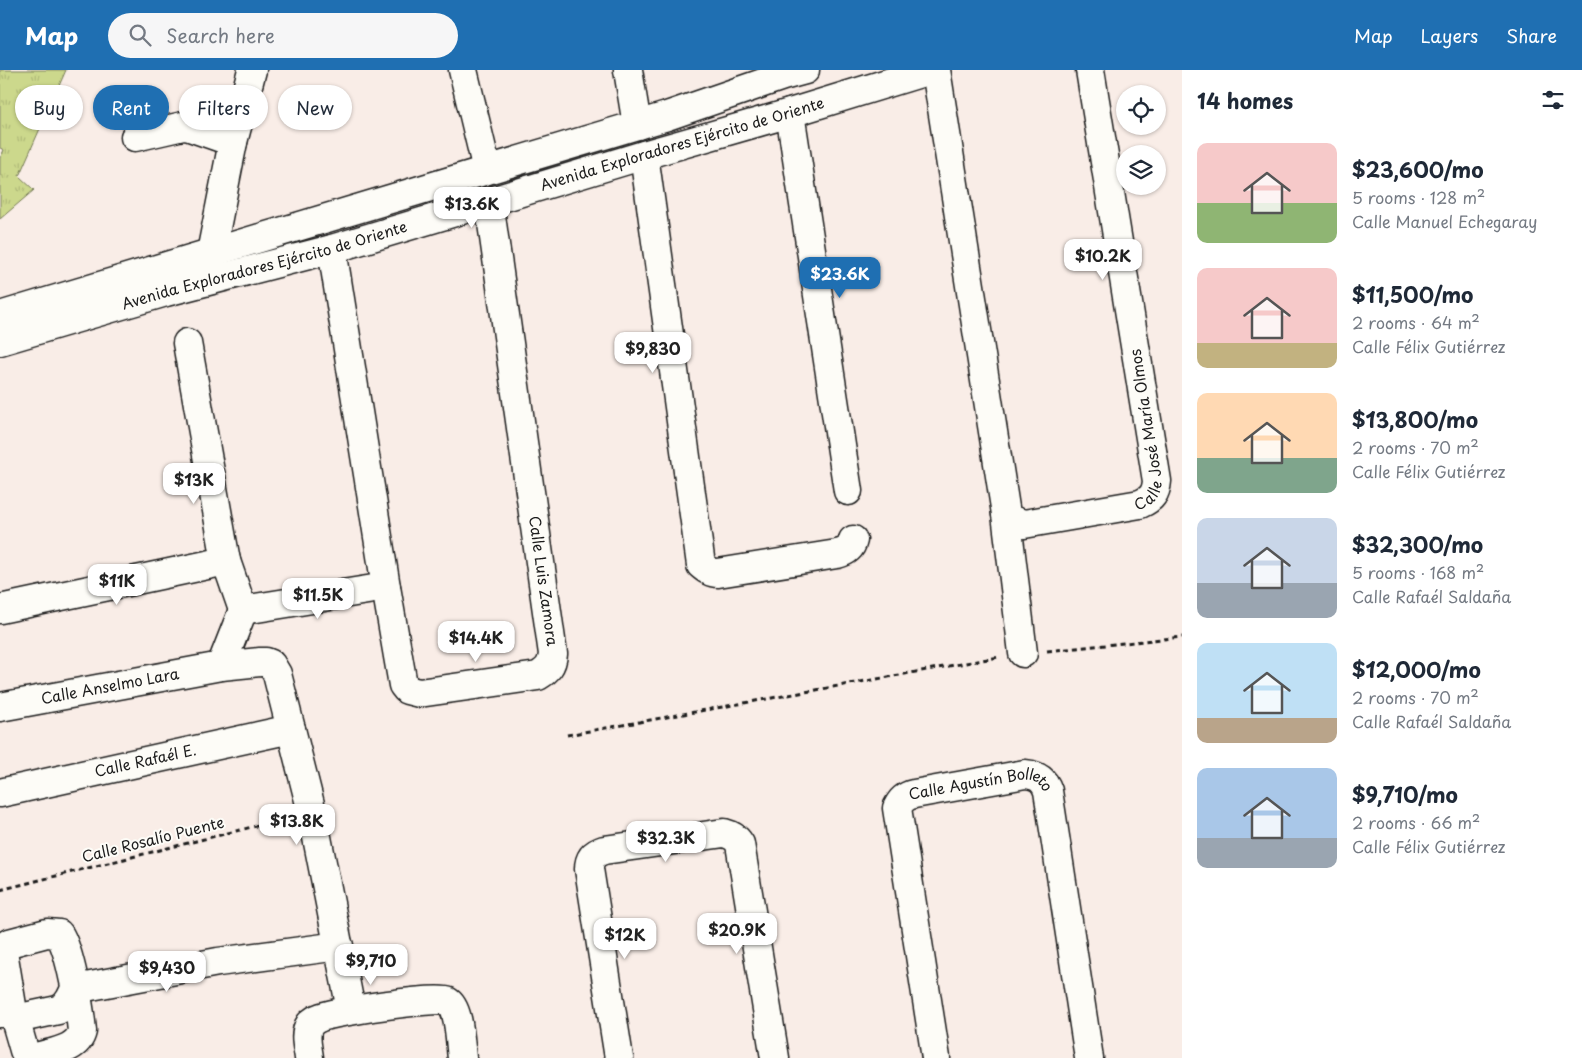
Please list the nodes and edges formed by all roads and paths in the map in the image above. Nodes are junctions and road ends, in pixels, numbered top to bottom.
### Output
1 (252, 70) edge
2 (463, 70) edge
3 (628, 70) edge
4 (930, 70) edge
5 (936, 70) edge
6 (1090, 70) edge
7 (790, 72) edge
8 (790, 114) junction
9 (637, 125) junction
10 (135, 137) dead end
11 (233, 142) junction
12 (644, 155) junction
13 (487, 170) junction
14 (489, 202) junction
15 (332, 249) junction
16 (211, 253) junction
17 (7, 327) edge
18 (186, 343) dead end
19 (848, 491) dead end
20 (1006, 514) junction
21 (853, 540) dead end
22 (226, 561) junction
23 (386, 588) junction
24 (0, 609) edge
25 (243, 610) junction
26 (1182, 637) edge
27 (1023, 653) junction
28 (221, 666) junction
29 (0, 707) edge
30 (291, 728) junction
31 (567, 735) dead end
32 (0, 793) edge
33 (312, 812) junction
34 (0, 890) edge
35 (339, 946) junction
36 (75, 989) junction
37 (351, 1010) junction
38 (7, 1013) edge
39 (309, 1058) edge
40 (462, 1058) edge
41 (619, 1058) edge
42 (775, 1058) edge
43 (936, 1058) edge
44 (1089, 1058) edge

1 - 11 street
2 - 13 street
3 - 9 street
4 - 8 street, Avenida Exploradores Ejército de Oriente
5 - 20 street
6 - 20 street, Calle José María Olmos
7 - 9 street, Avenida Exploradores Ejército de Oriente
8 - 12 street, Avenida Exploradores Ejército de Oriente
8 - 19 street
9 - 13 street, Avenida Exploradores Ejército de Oriente
10 - 11 street
11 - 16 street
12 - 14 street, Avenida Exploradores Ejército de Oriente
12 - 21 street
13 - 16 street, Avenida Exploradores Ejército de Oriente
14 - 15 street, Avenida Exploradores Ejército de Oriente
14 - 23 street, Calle Luis Zamora
15 - 17 street, Avenida Exploradores Ejército de Oriente
15 - 23 street, Calle Luis Zamora
16 - 17 street, Avenida Exploradores Ejército de Oriente
18 - 22 street
20 - 27 street
22 - 24 street
22 - 25 street
23 - 25 street
25 - 28 street
26 - 27 path
27 - 31 path
28 - 29 street, Calle Anselmo Lara
28 - 30 street, Calle Anselmo Lara
30 - 32 street, Calle Rafaél E.
30 - 33 street
33 - 34 path, Calle Rosalío Puente
33 - 35 street
35 - 36 street
35 - 37 street
36 - 38 street
36 - 38 street
36 - 38 street
37 - 39 street
37 - 40 street
41 - 42 street
43 - 44 street, Calle Agustín Bolleto

